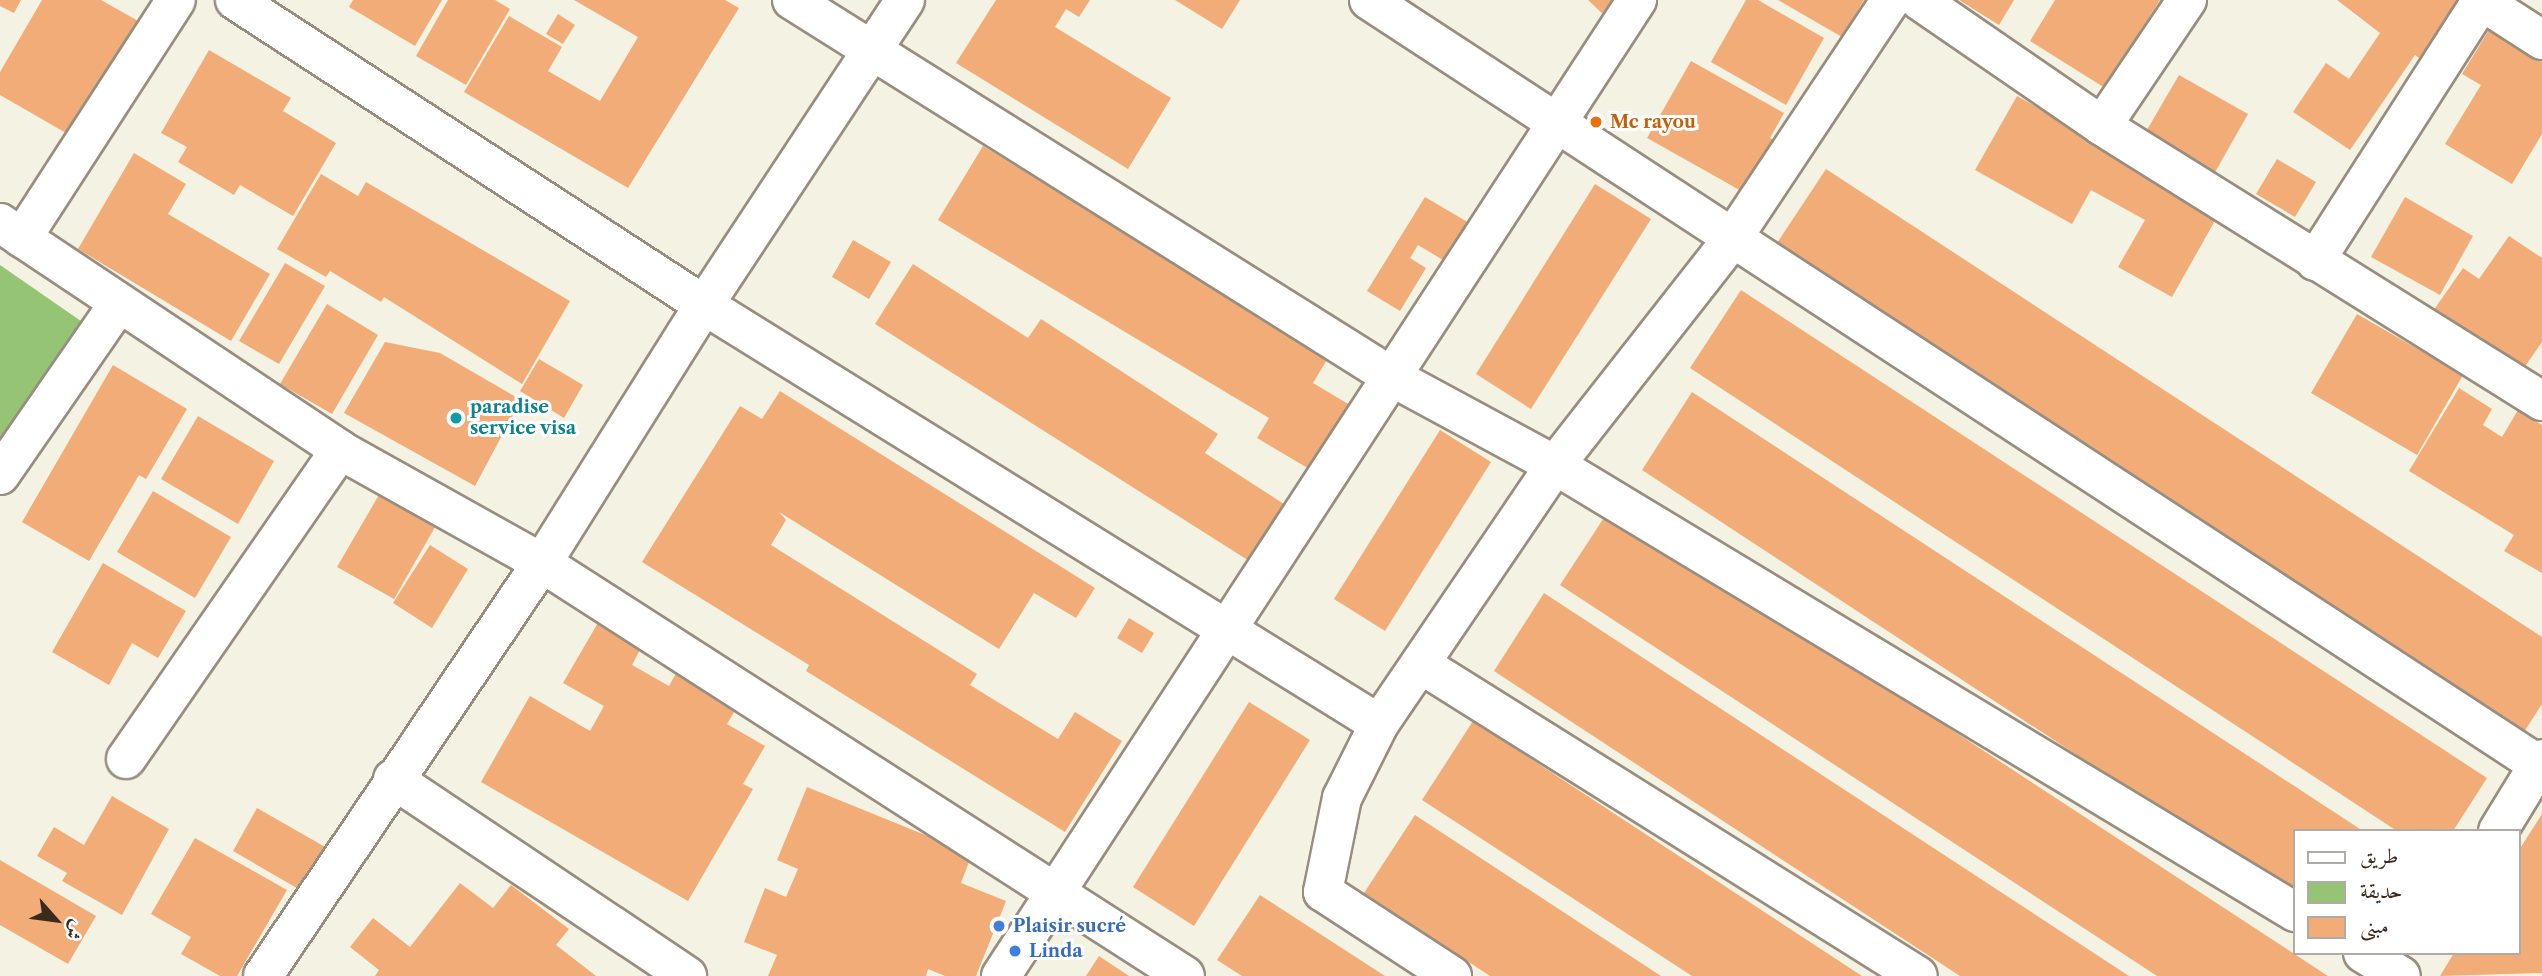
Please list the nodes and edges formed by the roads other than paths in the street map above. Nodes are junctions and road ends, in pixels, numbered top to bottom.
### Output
1 (176, 0) edge
2 (235, 0) edge
3 (792, 0) edge
4 (905, 0) edge
5 (1369, 0) edge
6 (1637, 0) edge
7 (1891, 0) edge
8 (1919, 0) edge
9 (2187, 0) edge
10 (2480, 0) edge
11 (2542, 40) edge
12 (871, 51) junction
13 (1559, 120) junction
14 (2102, 126) junction
15 (11, 231) edge
16 (1732, 239) junction
17 (2315, 261) junction
18 (119, 303) junction
19 (704, 305) junction
20 (1391, 377) junction
21 (2539, 393) edge
22 (340, 450) junction
23 (1555, 464) junction
24 (0, 475) edge
25 (542, 563) junction
26 (1228, 627) junction
27 (1422, 665) junction
28 (1380, 724) junction
29 (125, 759) dead end
30 (2541, 764) edge
31 (393, 779) junction
32 (2499, 829) edge
33 (1056, 893) junction
34 (2294, 911) edge
35 (2366, 955) edge
36 (2423, 955) edge
37 (263, 976) edge
38 (687, 976) edge
39 (1001, 976) edge
40 (1185, 976) edge
41 (1452, 976) edge
42 (1918, 976) edge
43 (2401, 976) edge
44 (2410, 976) edge

1 - 15 street
2 - 19 street
3 - 12 street
4 - 12 street
5 - 13 street
6 - 13 street
7 - 16 street
8 - 14 street
9 - 14 street
10 - 11 street
10 - 17 street
12 - 19 street
12 - 20 street
13 - 16 street
13 - 20 street
14 - 17 street
15 - 18 street
16 - 23 street
16 - 30 street
17 - 21 street
18 - 22 street
18 - 24 street
19 - 25 street
19 - 26 street
20 - 23 street
20 - 26 street
22 - 25 street
22 - 29 street
23 - 27 street
23 - 34 street
25 - 31 street
25 - 33 street
26 - 28 street
26 - 33 street
27 - 28 street
27 - 42 street
28 - 41 street
30 - 32 street
31 - 37 street
31 - 38 street
33 - 39 street
33 - 40 street
35 - 43 street
36 - 44 street

